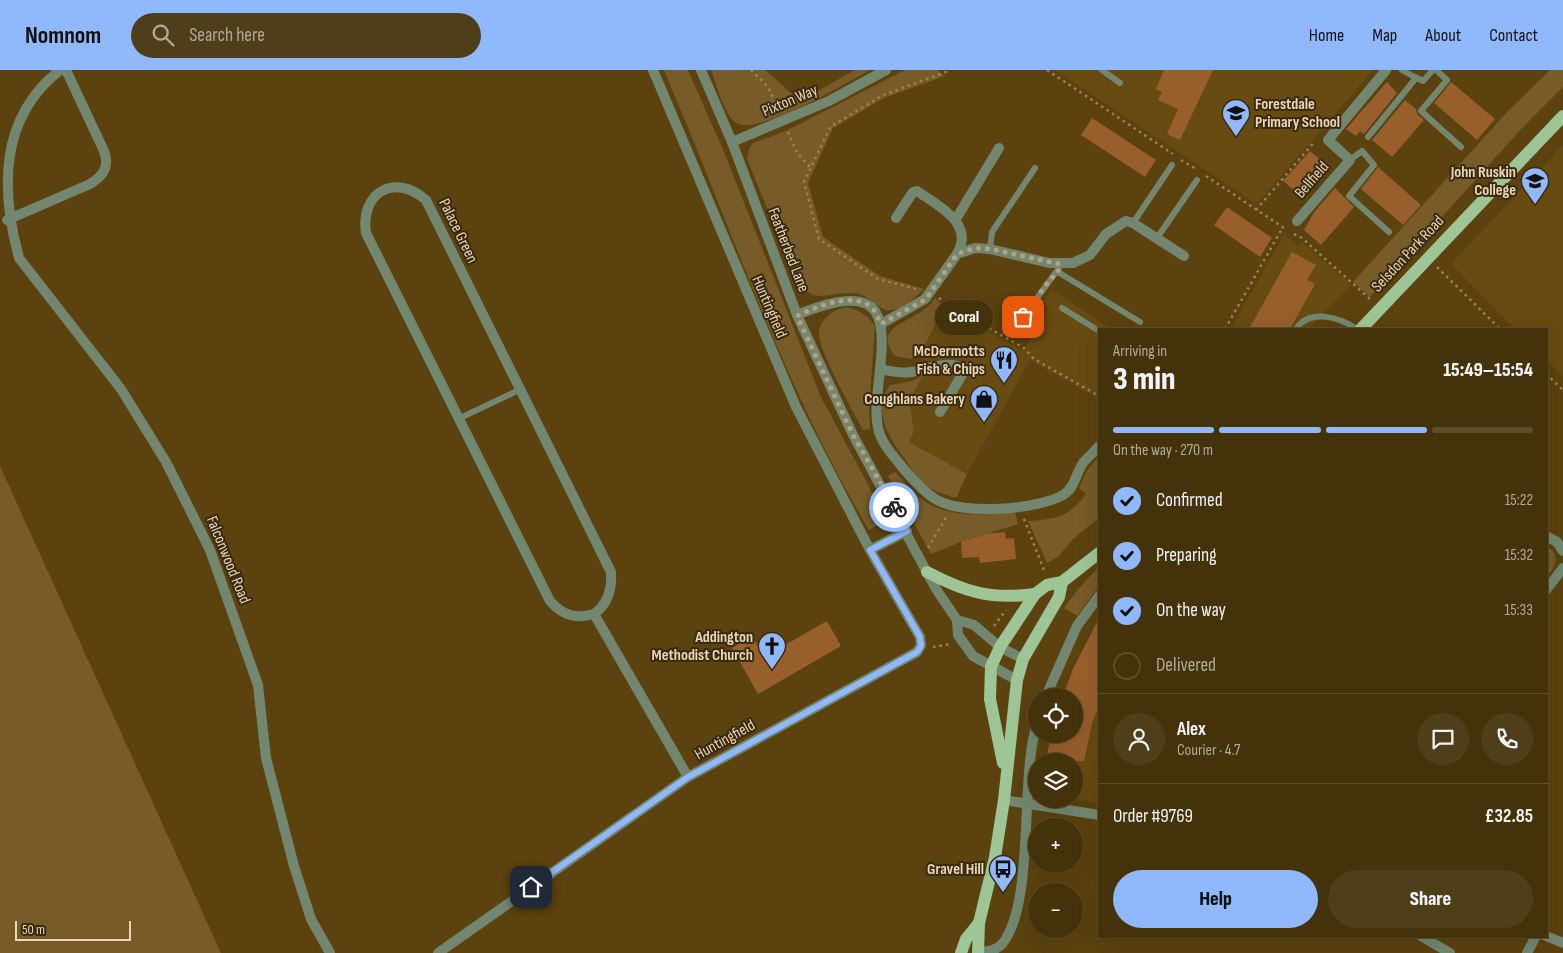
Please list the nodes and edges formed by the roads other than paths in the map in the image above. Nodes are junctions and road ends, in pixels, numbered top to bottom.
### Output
1 (60, 70) edge
2 (66, 70) edge
3 (653, 70) edge
4 (701, 70) edge
5 (886, 70) edge
6 (1102, 70) edge
7 (1386, 70) edge
8 (1402, 70) edge
9 (1434, 70) edge
10 (1415, 77) junction
11 (1120, 83) dead end
12 (1563, 116) edge
13 (1368, 137) dead end
14 (732, 142) junction
15 (1461, 147) dead end
16 (999, 148) dead end
17 (1350, 160) junction
18 (1172, 165) dead end
19 (1035, 168) dead end
20 (1197, 180) dead end
21 (896, 218) dead end
22 (956, 219) junction
23 (7, 220) junction
24 (1297, 221) dead end
25 (1133, 223) junction
26 (1389, 232) dead end
27 (1157, 238) junction
28 (990, 249) junction
29 (957, 254) junction
30 (1184, 256) dead end
31 (1059, 268) junction
32 (1062, 308) dead end
33 (797, 316) junction
34 (1023, 317) dead end
35 (1140, 322) dead end
36 (881, 324) junction
37 (1297, 328) edge
38 (1355, 328) edge
39 (1361, 328) edge
40 (1098, 330) edge
41 (880, 369) junction
42 (519, 390) junction
43 (940, 412) dead end
44 (458, 419) junction
45 (1098, 447) edge
46 (907, 531) junction
47 (1548, 537) edge
48 (870, 550) junction
49 (1563, 551) edge
50 (1098, 554) edge
51 (924, 566) junction
52 (1563, 568) edge
53 (1062, 582) junction
54 (1548, 587) edge
55 (1035, 594) junction
56 (1098, 597) edge
57 (594, 614) junction
58 (957, 620) junction
59 (1000, 647) junction
60 (1023, 659) junction
61 (991, 667) junction
62 (1017, 680) junction
63 (1050, 688) edge
64 (1034, 743) edge
65 (1005, 773) junction
66 (688, 777) junction
67 (1004, 800) junction
68 (1026, 802) junction
69 (1098, 815) edge
70 (979, 923) junction
71 (1548, 937) edge
72 (1424, 938) edge
73 (1535, 938) edge
74 (1563, 943) edge
75 (978, 952) edge
76 (330, 953) edge
77 (438, 953) edge
78 (961, 953) edge
79 (1450, 953) edge
80 (1527, 953) edge

1 - 23 street, Falconwood Road
2 - 23 street
3 - 48 street, Huntingfield
4 - 14 street, Featherbed Lane
5 - 14 street, Pixton Way
6 - 11 lane
7 - 17 street, Bellfield
8 - 10 lane
9 - 10 lane
9 - 15 lane
10 - 13 lane
12 - 39 main road, Selsdon Park Road
14 - 33 street, Featherbed Lane
16 - 22 street
17 - 24 street, Bellfield
17 - 26 lane
18 - 25 lane
19 - 28 lane
20 - 27 lane
21 - 22 street
22 - 29 street
23 - 76 street, Falconwood Road
25 - 27 street
25 - 31 street
27 - 30 street
28 - 29 street
28 - 31 street
29 - 36 street
31 - 34 lane
31 - 35 lane
32 - 40 lane
33 - 36 street
33 - 46 street, Featherbed Lane
36 - 41 street
37 - 38 lane
41 - 43 street
41 - 45 street
42 - 44 lane
42 - 44 street, Palace Green
42 - 57 street, Palace Green
44 - 57 street, Palace Green
46 - 48 street
46 - 51 street, Featherbed Lane
47 - 49 street
48 - 66 street, Huntingfield
50 - 53 main road
51 - 55 main road
51 - 58 street, Featherbed Lane
52 - 54 street
53 - 55 main road
53 - 60 main road
55 - 59 main road
56 - 63 street
57 - 66 street
58 - 59 street
58 - 61 street, Featherbed Lane
59 - 60 street
59 - 61 main road
60 - 62 main road
61 - 62 street, Featherbed Lane
61 - 65 main road
62 - 65 main road
64 - 68 street
65 - 67 main road
66 - 77 street, Huntingfield
67 - 68 street
67 - 70 main road
68 - 69 street
68 - 75 street
70 - 75 main road
70 - 78 main road
71 - 74 street
72 - 79 street
73 - 80 street

